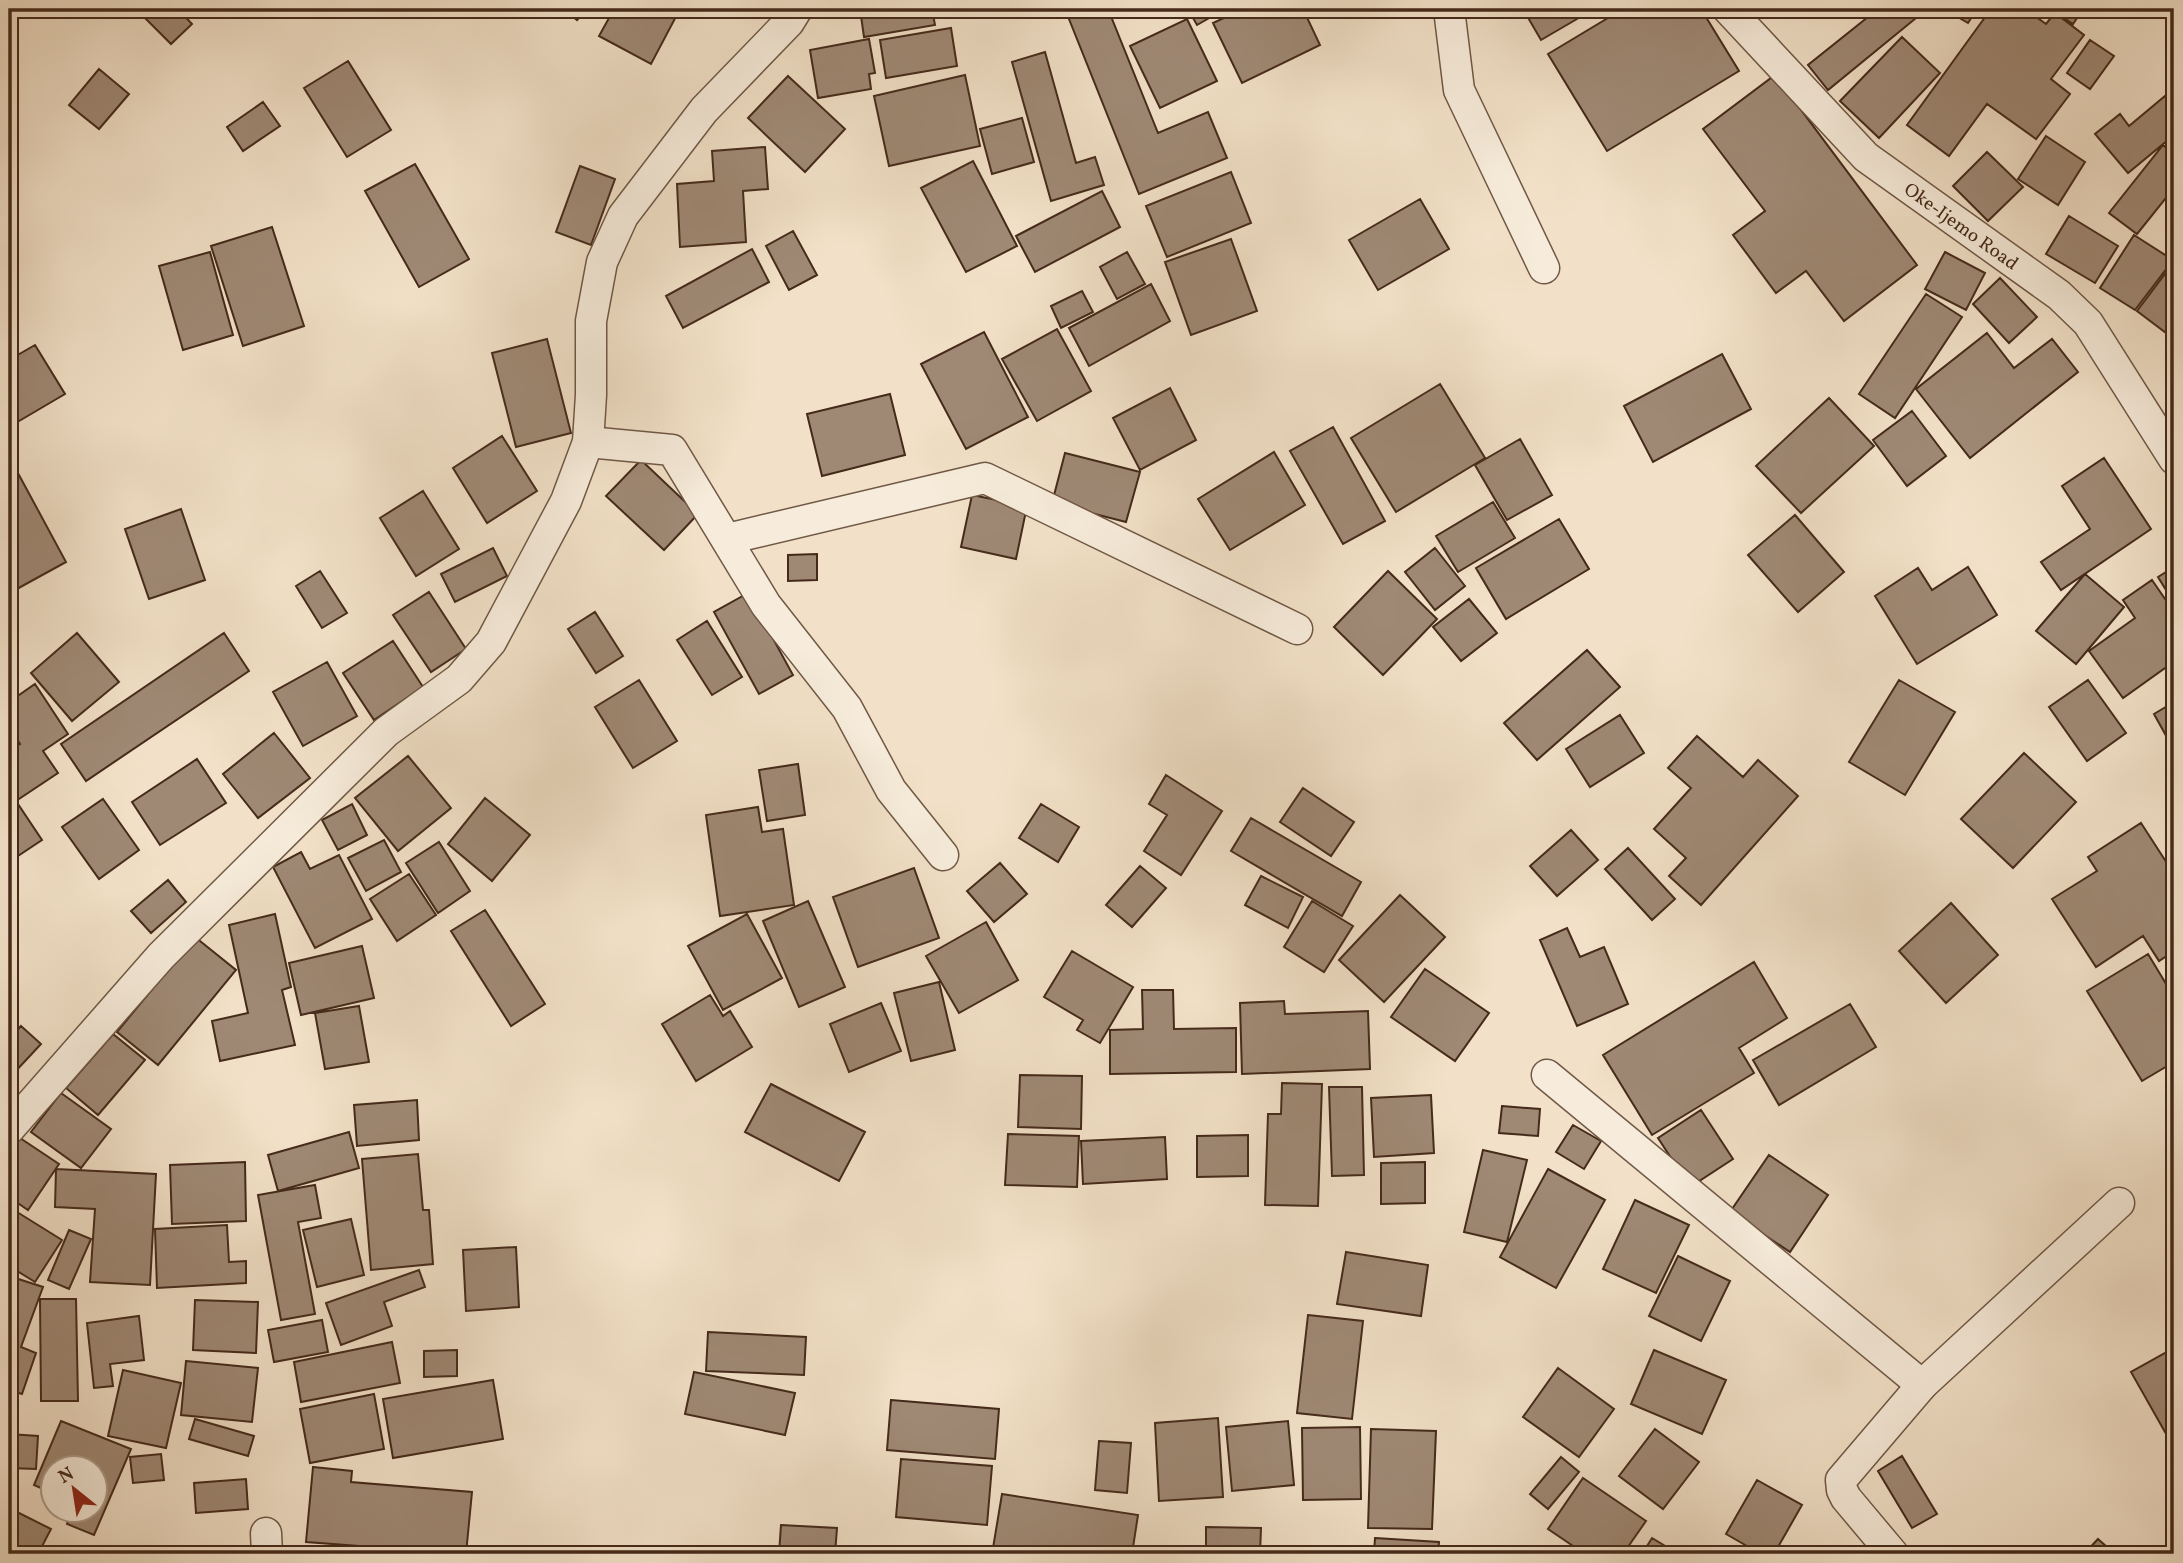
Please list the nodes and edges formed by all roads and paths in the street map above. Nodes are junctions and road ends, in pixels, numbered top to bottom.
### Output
1 (797, 9) edge
2 (1450, 9) edge
3 (1728, 9) edge
4 (1544, 268) dead end
5 (588, 442) junction
6 (2174, 459) edge
7 (727, 538) junction
8 (1297, 629) dead end
9 (943, 855) dead end
10 (1547, 1075) dead end
11 (9, 1129) edge
12 (2119, 1203) dead end
13 (1922, 1385) junction
14 (1892, 1554) edge

1 - 5 street
2 - 4 street
3 - 6 street, Oke-Ijemo Road
5 - 7 street
5 - 11 street
7 - 8 street
7 - 9 street
10 - 13 street
12 - 13 street
13 - 14 street

